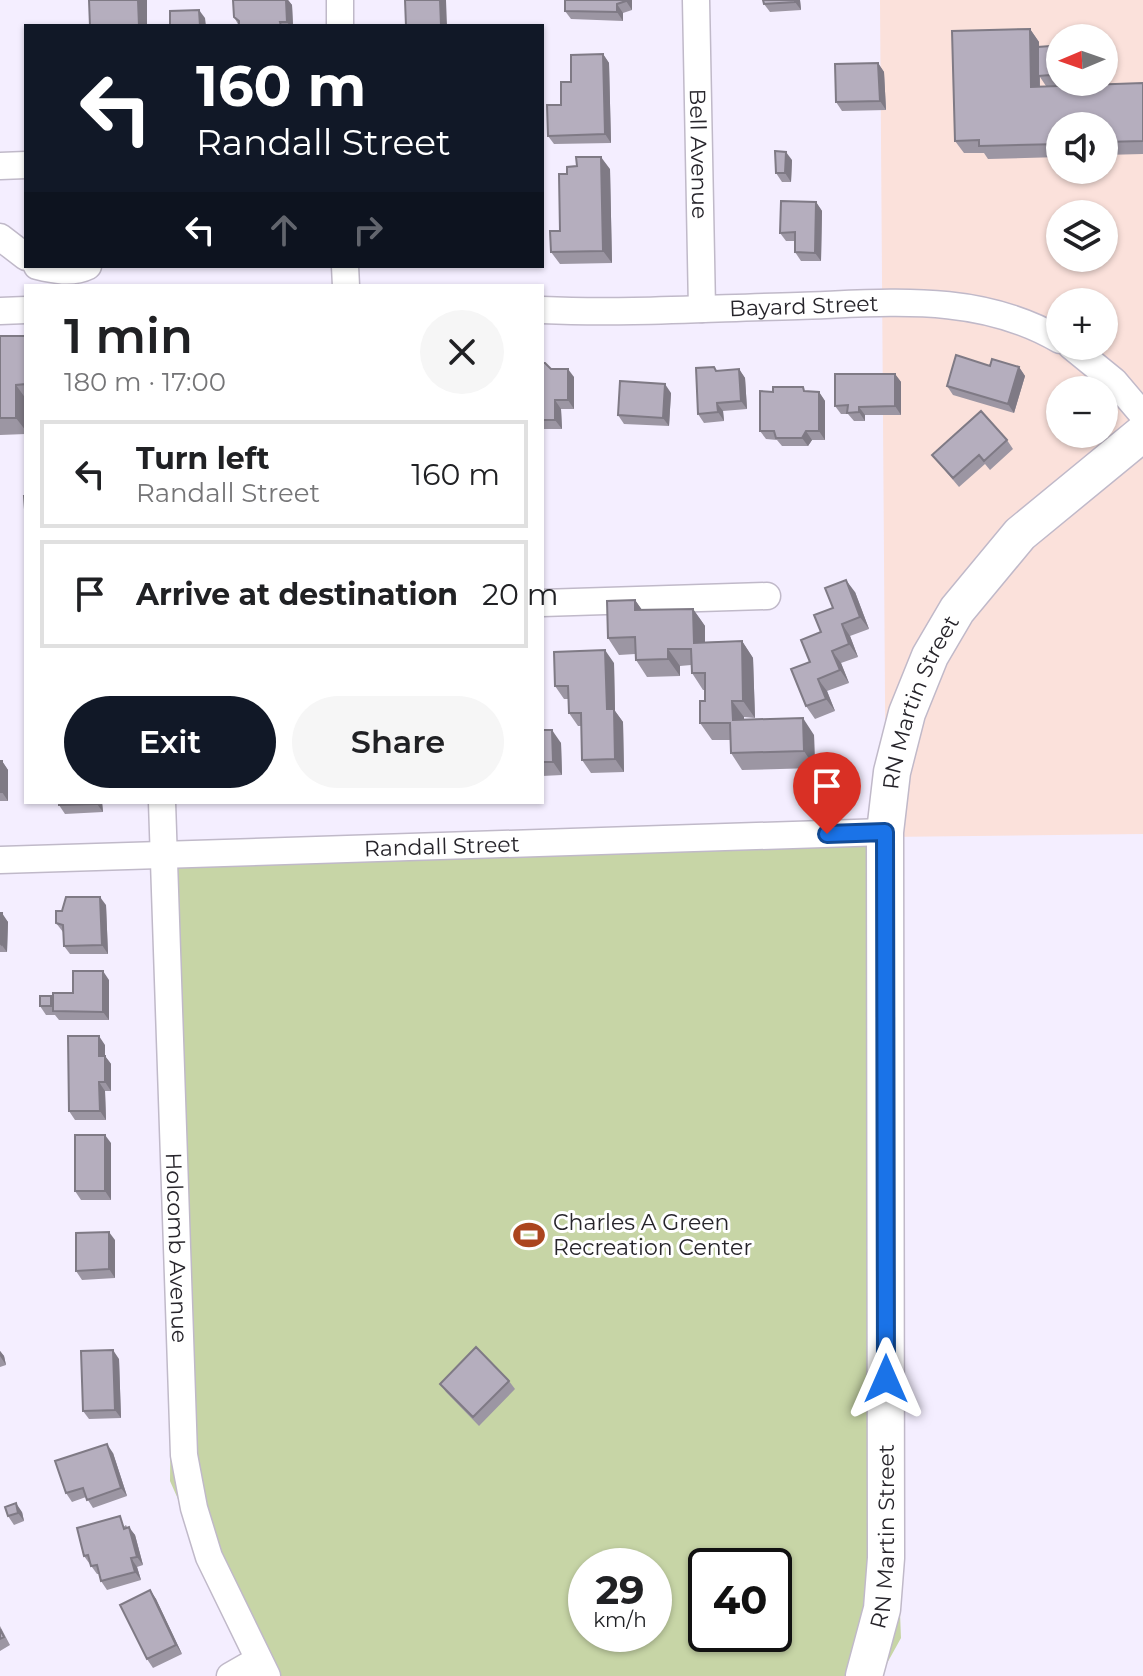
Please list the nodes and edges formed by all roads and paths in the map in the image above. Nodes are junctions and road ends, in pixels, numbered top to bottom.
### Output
1 (340, 0) edge
2 (696, 0) edge
3 (340, 24) edge
4 (24, 165) edge
5 (0, 166) edge
6 (0, 237) edge
7 (24, 255) edge
8 (45, 268) edge
9 (84, 268) edge
10 (702, 309) junction
11 (24, 310) edge
12 (544, 310) edge
13 (0, 311) edge
14 (1046, 331) edge
15 (1088, 360) edge
16 (1143, 415) edge
17 (1143, 433) edge
18 (767, 596) dead end
19 (544, 603) edge
20 (162, 804) edge
21 (885, 832) junction
22 (164, 855) junction
23 (0, 860) edge
24 (263, 1668) edge
25 (230, 1676) edge
26 (864, 1676) edge

1 - 3 street
2 - 10 street, Bell Avenue
4 - 5 street
6 - 7 street
8 - 9 street
10 - 12 street, Bayard Street
10 - 14 street, Bayard Street
11 - 13 street
15 - 16 street
17 - 21 street, RN Martin Street
18 - 19 street
20 - 22 street, Holcomb Avenue
21 - 22 street, Randall Street
21 - 26 street, RN Martin Street
22 - 23 street, Randall Street
22 - 24 street, Holcomb Avenue
24 - 25 street

